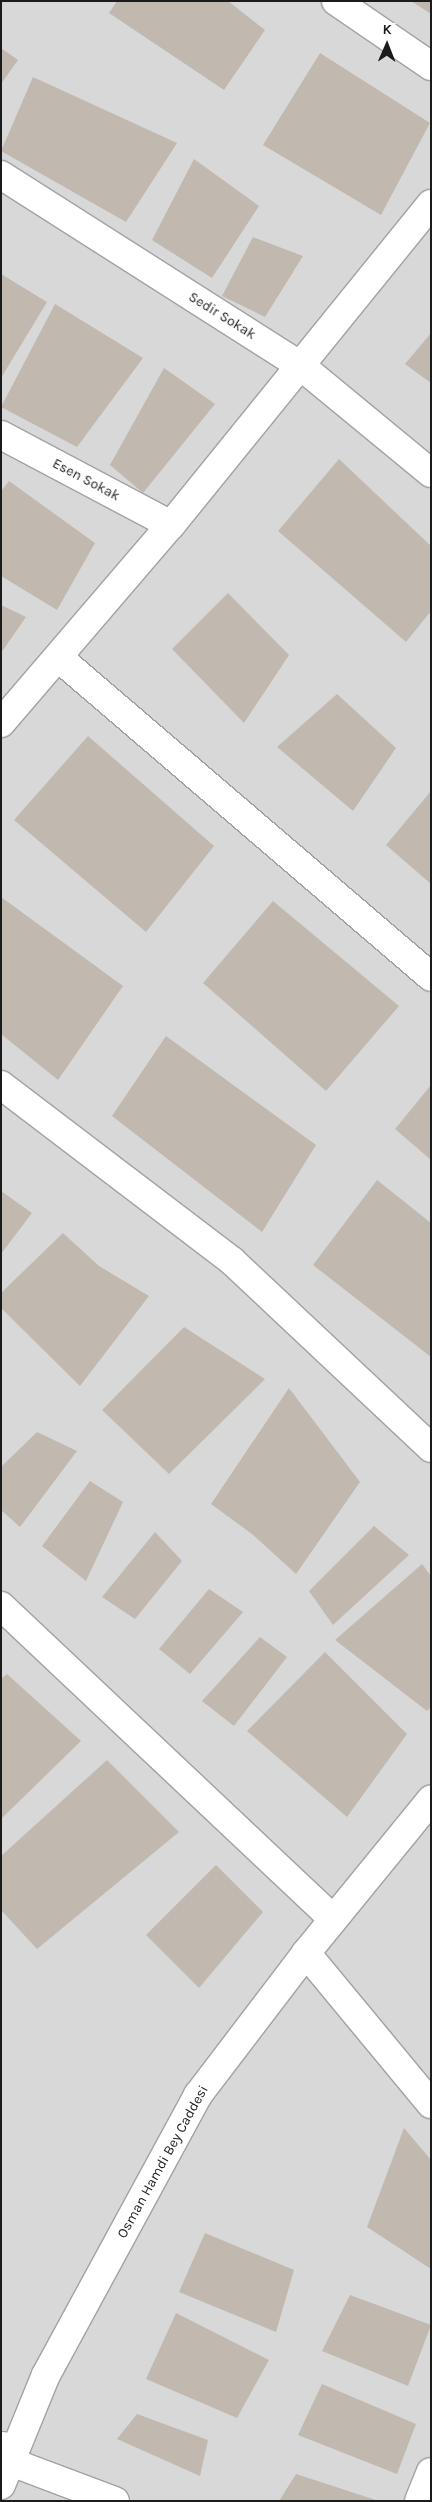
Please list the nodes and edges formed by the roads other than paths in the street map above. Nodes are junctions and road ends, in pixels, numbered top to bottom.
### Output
1 (336, 1) edge
2 (431, 66) edge
3 (1, 176) edge
4 (431, 204) edge
5 (302, 366) junction
6 (1, 435) edge
7 (431, 473) edge
8 (171, 525) junction
9 (59, 658) junction
10 (1, 723) edge
11 (431, 977) edge
12 (1, 1086) edge
13 (431, 1448) edge
14 (1, 1606) edge
15 (431, 1800) edge
16 (332, 1919) junction
17 (306, 1953) junction
18 (431, 2104) edge
19 (5, 2464) edge
20 (431, 2472) edge
21 (115, 2501) edge
22 (419, 2501) edge

1 - 2 street
3 - 5 street, Sedir Sokak
4 - 5 street
5 - 7 street, Sedir Sokak
5 - 8 street
6 - 8 street, Esen Sokak
8 - 9 street
9 - 10 street
9 - 11 street
12 - 13 street
14 - 16 street
15 - 16 street, Osman Hamdi Bey Caddesi
16 - 17 street, Osman Hamdi Bey Caddesi
17 - 18 street
17 - 19 street, Osman Hamdi Bey Caddesi
19 - 21 street
20 - 22 street

